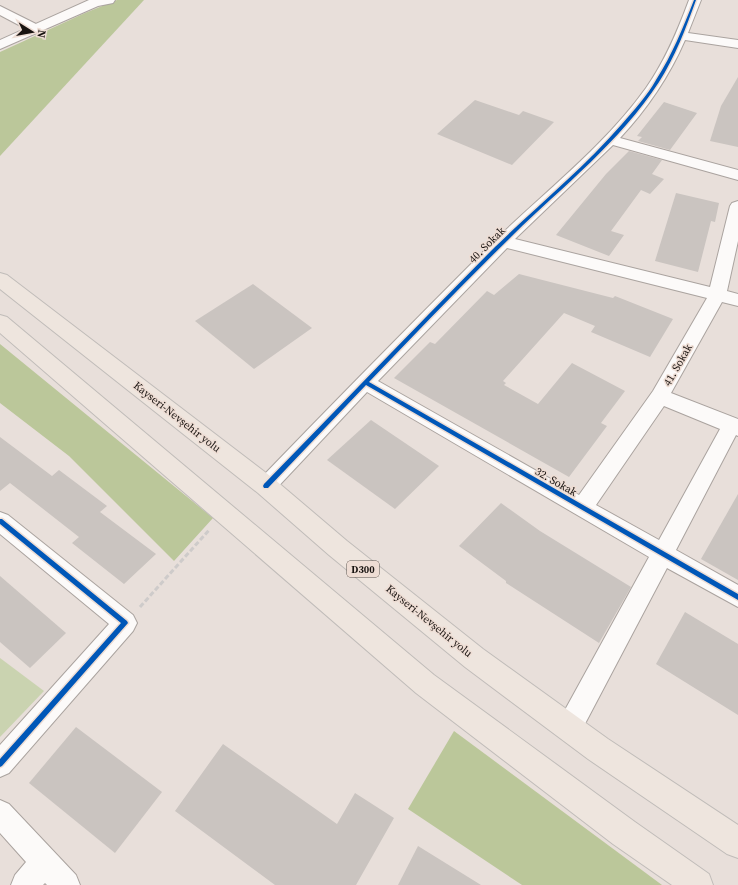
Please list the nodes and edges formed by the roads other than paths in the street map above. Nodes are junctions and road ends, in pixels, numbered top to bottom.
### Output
1 (108, 0) edge
2 (696, 0) edge
3 (96, 1) edge
4 (0, 10) edge
5 (36, 29) junction
6 (682, 36) junction
7 (738, 44) edge
8 (0, 45) edge
9 (610, 140) junction
10 (738, 175) edge
11 (738, 206) edge
12 (504, 242) junction
13 (0, 279) edge
14 (718, 295) junction
15 (738, 300) edge
16 (0, 322) edge
17 (365, 382) junction
18 (660, 396) junction
19 (735, 426) edge
20 (266, 486) junction
21 (582, 508) junction
22 (0, 521) edge
23 (663, 554) junction
24 (738, 597) edge
25 (569, 728) junction
26 (0, 764) edge
27 (0, 814) edge
28 (738, 843) edge
29 (45, 861) junction
30 (25, 885) edge
31 (66, 885) edge
32 (698, 885) edge

1 - 3 street
2 - 6 street, 40. Sokak
3 - 5 street
4 - 5 street
5 - 8 street
6 - 7 street
6 - 9 street, 40. Sokak
9 - 10 street
9 - 12 street, 40. Sokak
11 - 14 street, 41. Sokak
12 - 14 street
12 - 17 street, 40. Sokak
13 - 20 highway, Kayseri-Nevşehir yolu / D300
14 - 15 street
14 - 18 street, 41. Sokak
16 - 32 highway
17 - 20 street, 40. Sokak
17 - 21 street, 32. Sokak
18 - 19 street
18 - 21 street, 41. Sokak
19 - 23 street
20 - 25 highway, Kayseri-Nevşehir yolu / D300
21 - 23 street, 32. Sokak
22 - 26 street
23 - 24 street, 32. Sokak
23 - 25 street
25 - 28 highway, Kayseri-Nevşehir yolu / D300
27 - 29 street
29 - 30 street
29 - 31 street

